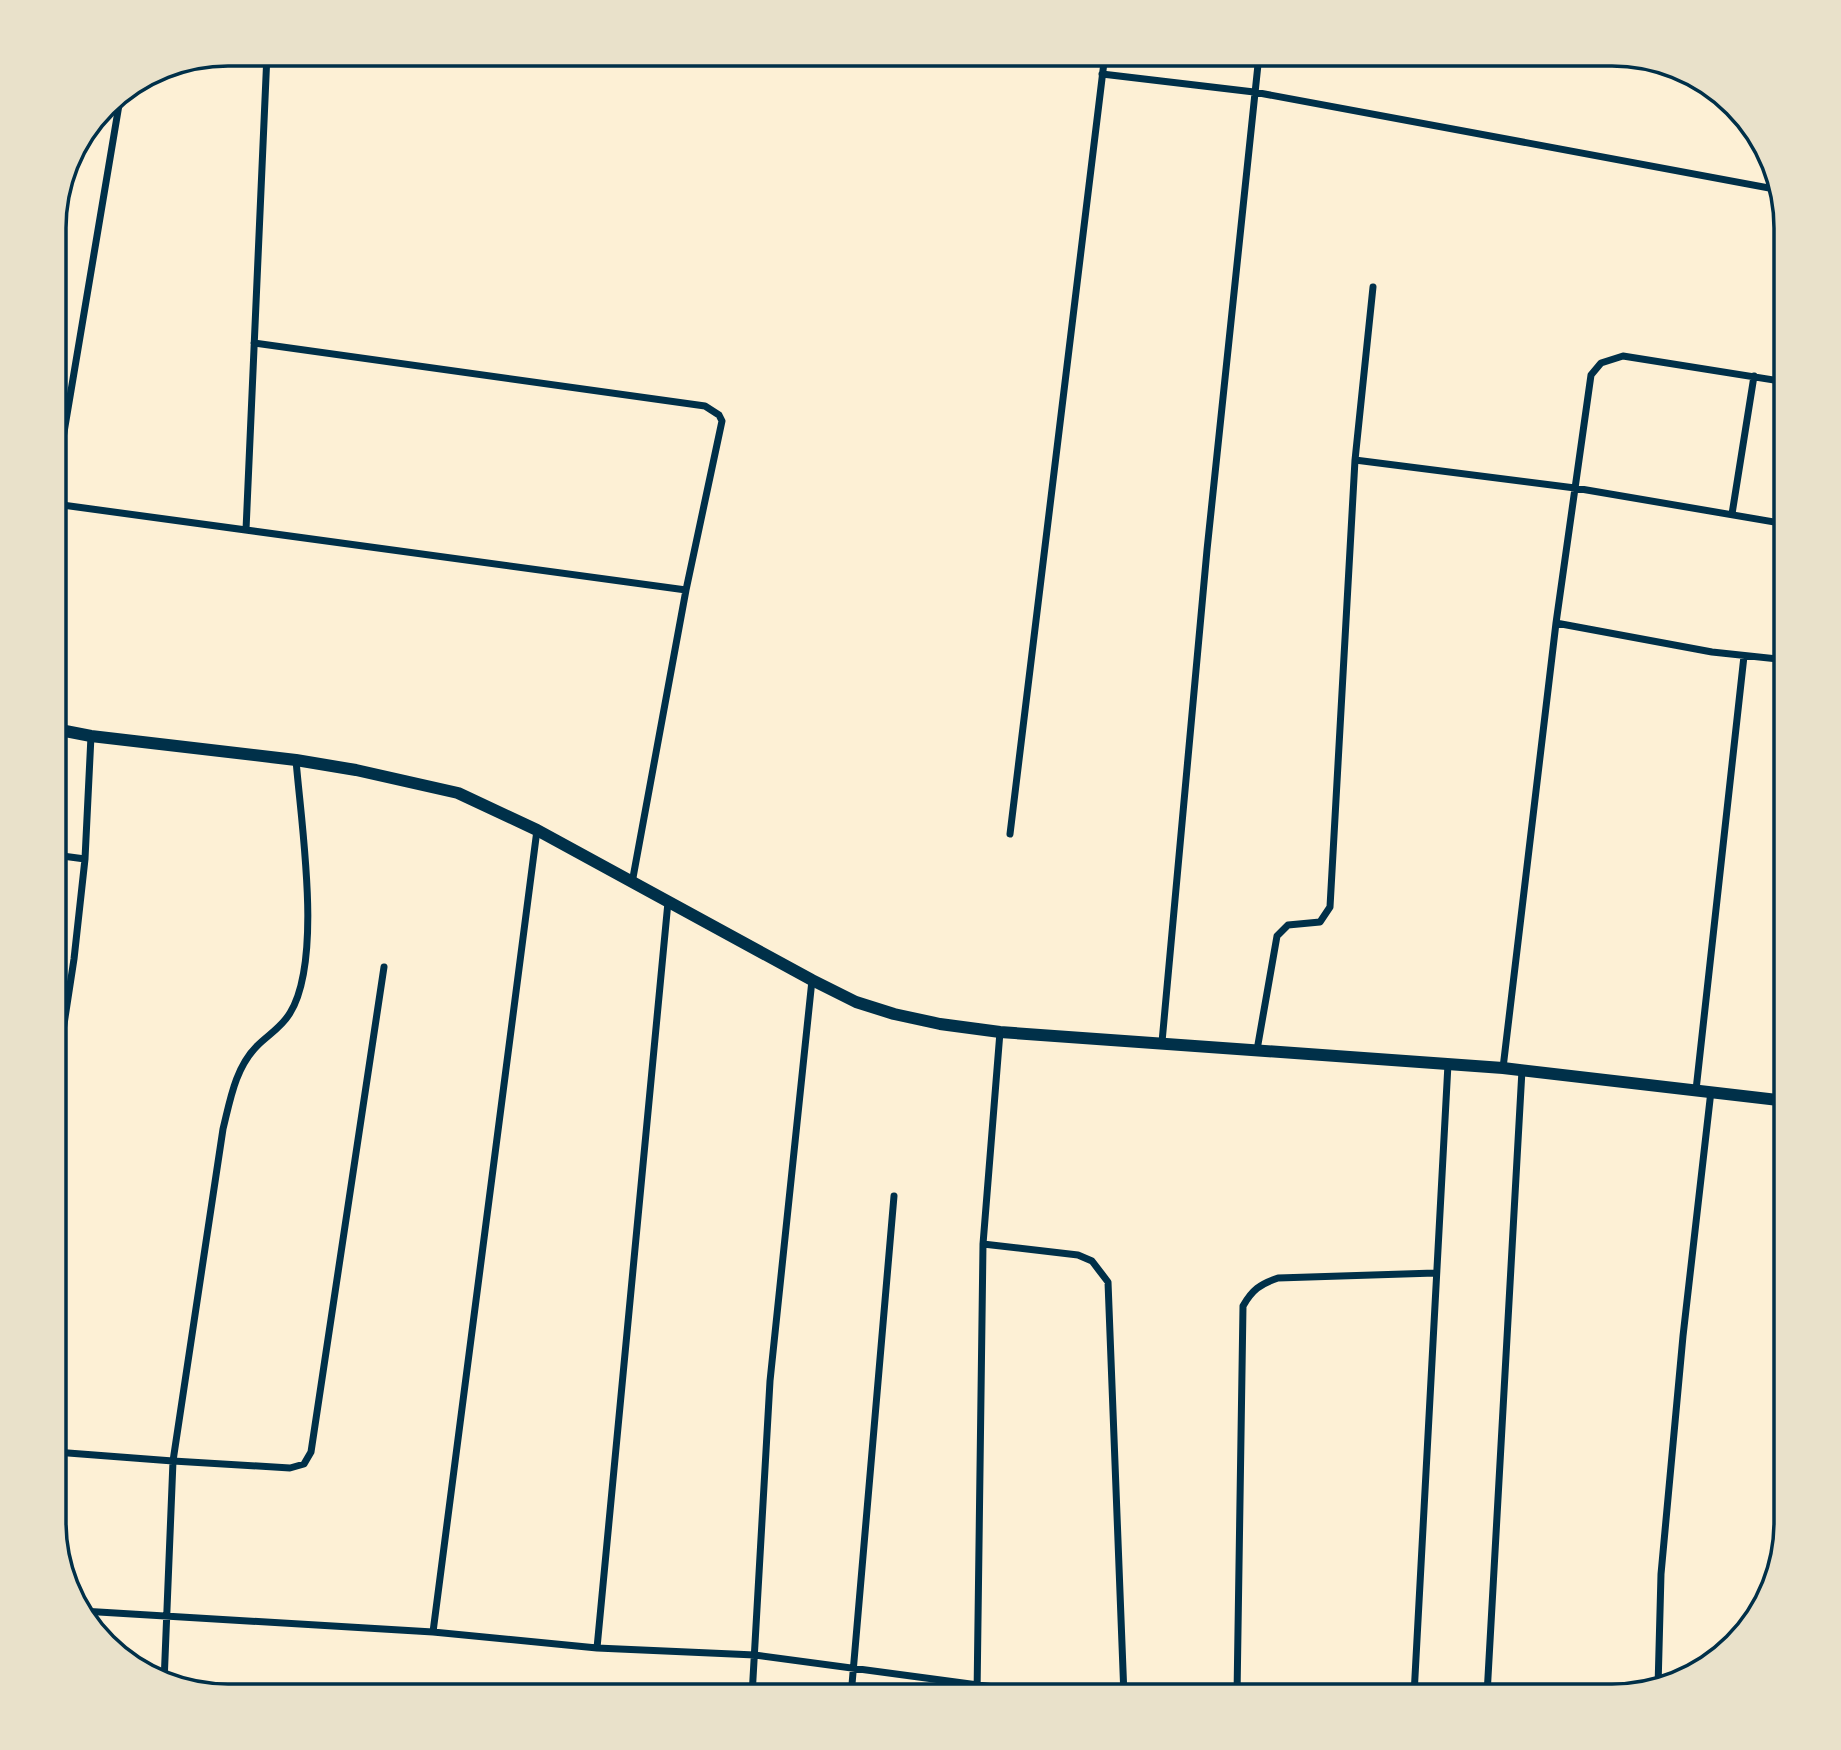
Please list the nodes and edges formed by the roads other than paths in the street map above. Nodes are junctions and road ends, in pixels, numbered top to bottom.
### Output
1 (1103, 66) edge
2 (1258, 66) edge
3 (266, 67) edge
4 (1102, 74) junction
5 (1255, 92) junction
6 (118, 110) edge
7 (1769, 188) edge
8 (1373, 287) dead end
9 (254, 342) junction
10 (1754, 376) junction
11 (1774, 380) edge
12 (67, 415) edge
13 (1355, 460) junction
14 (1575, 488) junction
15 (67, 506) edge
16 (1732, 514) junction
17 (1774, 522) edge
18 (246, 530) junction
19 (686, 590) junction
20 (1556, 623) junction
21 (1744, 656) junction
22 (1774, 659) edge
23 (67, 731) edge
24 (91, 736) junction
25 (296, 760) junction
26 (537, 830) junction
27 (1010, 834) dead end
28 (67, 857) edge
29 (85, 859) junction
30 (632, 883) junction
31 (668, 902) junction
32 (384, 967) dead end
33 (812, 980) junction
34 (67, 1001) edge
35 (1000, 1032) junction
36 (1163, 1042) junction
37 (1256, 1050) junction
38 (1448, 1063) junction
39 (1503, 1068) junction
40 (1522, 1070) junction
41 (1696, 1090) junction
42 (1711, 1091) junction
43 (1774, 1099) edge
44 (894, 1196) dead end
45 (983, 1244) junction
46 (1435, 1273) junction
47 (67, 1453) edge
48 (173, 1461) junction
49 (94, 1612) edge
50 (166, 1617) junction
51 (433, 1632) junction
52 (597, 1648) junction
53 (755, 1655) junction
54 (854, 1668) junction
55 (164, 1670) edge
56 (1658, 1677) edge
57 (752, 1684) edge
58 (852, 1684) edge
59 (971, 1684) edge
60 (978, 1684) edge
61 (1124, 1684) edge
62 (1237, 1684) edge
63 (1415, 1684) edge
64 (1488, 1684) edge

1 - 4 street
2 - 5 street
3 - 9 street
4 - 5 street
4 - 27 street
5 - 7 street
5 - 36 street
6 - 12 street
8 - 13 street
9 - 18 street
9 - 19 street
10 - 11 street
10 - 14 street
10 - 16 street
13 - 14 street
13 - 37 street
14 - 16 street
14 - 20 street
15 - 18 street
16 - 17 street
18 - 19 street
19 - 30 street
20 - 21 street
20 - 39 street
21 - 22 street
21 - 41 street
23 - 24 street
24 - 25 street
24 - 29 street
25 - 26 street
25 - 48 street
26 - 30 street
26 - 51 street
28 - 29 street
29 - 34 street
30 - 31 street
31 - 33 street
31 - 52 street
32 - 48 street
33 - 35 street
33 - 53 street
35 - 36 street
35 - 45 street
36 - 37 street
37 - 38 street
38 - 39 street
38 - 46 street
39 - 40 street
40 - 41 street
40 - 64 street
41 - 42 street
42 - 43 street
42 - 56 street
44 - 54 street
45 - 60 street
45 - 61 street
46 - 62 street
46 - 63 street
47 - 48 street
48 - 50 street
49 - 50 street
50 - 51 street
50 - 55 street
51 - 52 street
52 - 53 street
53 - 54 street
53 - 57 street
54 - 58 street
54 - 59 street

